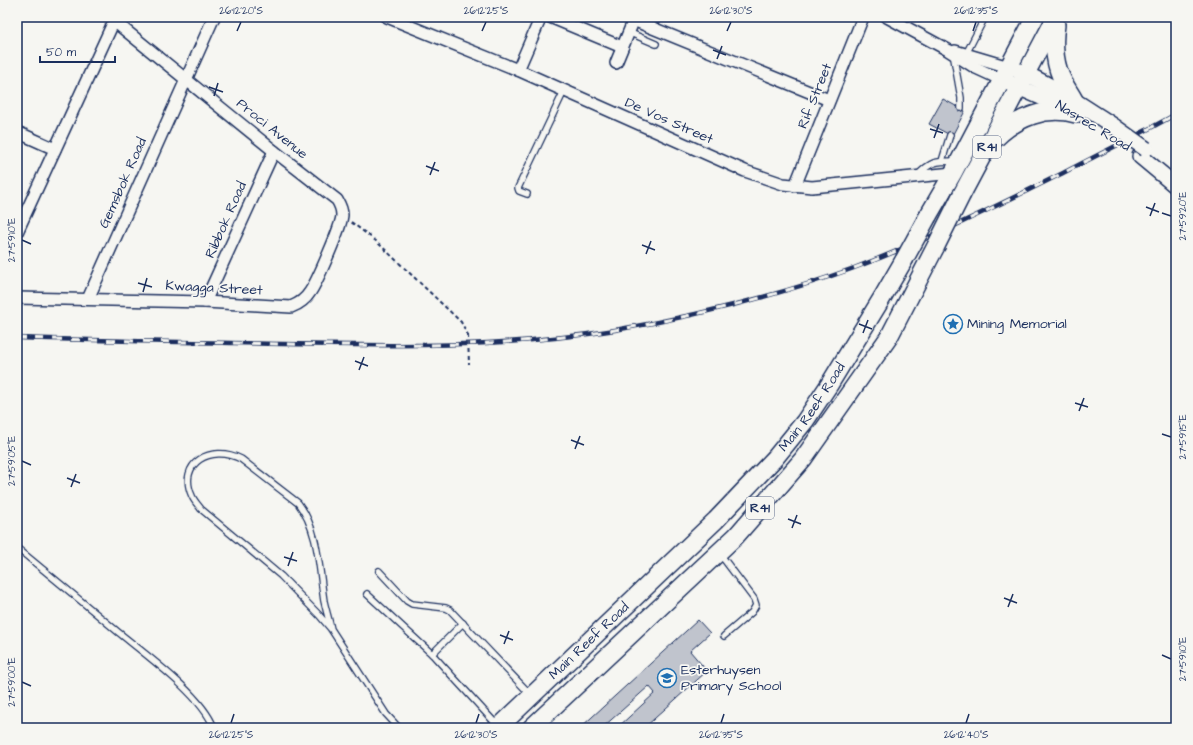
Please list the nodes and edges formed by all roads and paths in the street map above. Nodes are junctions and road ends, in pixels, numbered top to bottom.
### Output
1 (214, 17) edge
2 (387, 17) edge
3 (541, 17) edge
4 (550, 17) edge
5 (863, 17) edge
6 (887, 17) edge
7 (985, 17) edge
8 (1035, 17) edge
9 (1057, 17) edge
10 (113, 19) edge
11 (634, 19) edge
12 (628, 32) junction
13 (656, 44) dead end
14 (622, 47) junction
15 (951, 52) junction
16 (966, 54) junction
17 (616, 63) dead end
18 (518, 70) junction
19 (1005, 73) junction
20 (186, 79) junction
21 (1024, 80) junction
22 (564, 91) junction
23 (829, 100) junction
24 (1075, 107) junction
25 (961, 108) dead end
26 (17, 132) edge
27 (950, 135) dead end
28 (988, 145) junction
29 (55, 149) junction
30 (274, 150) junction
31 (1143, 152) junction
32 (951, 165) junction
33 (1176, 172) edge
34 (917, 176) junction
35 (794, 186) junction
36 (1176, 186) edge
37 (527, 194) dead end
38 (342, 216) junction
39 (17, 231) edge
40 (17, 298) edge
41 (88, 299) junction
42 (206, 302) junction
43 (469, 364) dead end
44 (17, 548) edge
45 (718, 552) junction
46 (379, 571) dead end
47 (367, 594) dead end
48 (463, 623) junction
49 (331, 629) junction
50 (724, 636) dead end
51 (432, 654) junction
52 (536, 691) junction
53 (558, 703) junction
54 (502, 726) edge
55 (214, 728) edge
56 (399, 728) edge
57 (531, 728) edge

1 - 20 street, Gemsbok Road
2 - 18 street, De Vos Street
3 - 18 street
4 - 14 street
5 - 23 street, Rif Street
6 - 15 street
7 - 16 lane
8 - 19 main road, Main Reef Road / R41
9 - 21 main road, Main Reef Road / R41
9 - 24 main road
10 - 20 street, Proci Avenue
10 - 29 street
11 - 12 street
11 - 23 street
12 - 13 lane
12 - 14 street
14 - 17 street
15 - 16 street
15 - 19 street
15 - 25 lane
16 - 19 street
18 - 22 street, De Vos Street
19 - 21 main road, Nasrec Road
19 - 32 main road, Main Reef Road / R41
20 - 30 street, Proci Avenue
20 - 41 street, Gemsbok Road
21 - 24 main road, Nasrec Road
21 - 28 main road, Main Reef Road / R41
22 - 35 street, De Vos Street
22 - 37 lane
23 - 35 street, Rif Street
24 - 28 main road
24 - 31 main road, Nasrec Road
26 - 29 street
27 - 32 lane
28 - 45 main road, Main Reef Road / R41, bridge
29 - 39 street
30 - 38 street, Proci Avenue
30 - 42 street, Ribbok Road
31 - 33 main road, Nasrec Road
31 - 36 main road, Nasrec Road
32 - 34 street, De Vos Street
32 - 34 lane
32 - 52 main road, Main Reef Road / R41, bridge
34 - 35 street, De Vos Street
38 - 42 street, Kwagga Street
38 - 43 path, bridge
40 - 41 street, Kwagga Street
41 - 42 street, Kwagga Street
44 - 55 lane
45 - 50 lane
45 - 53 main road, Main Reef Road / R41
46 - 48 lane
47 - 51 lane
48 - 51 lane
48 - 52 lane
49 - 49 lane
49 - 56 lane
51 - 54 lane
52 - 53 main road
52 - 54 main road, Main Reef Road / R41
53 - 57 main road, Main Reef Road / R41

